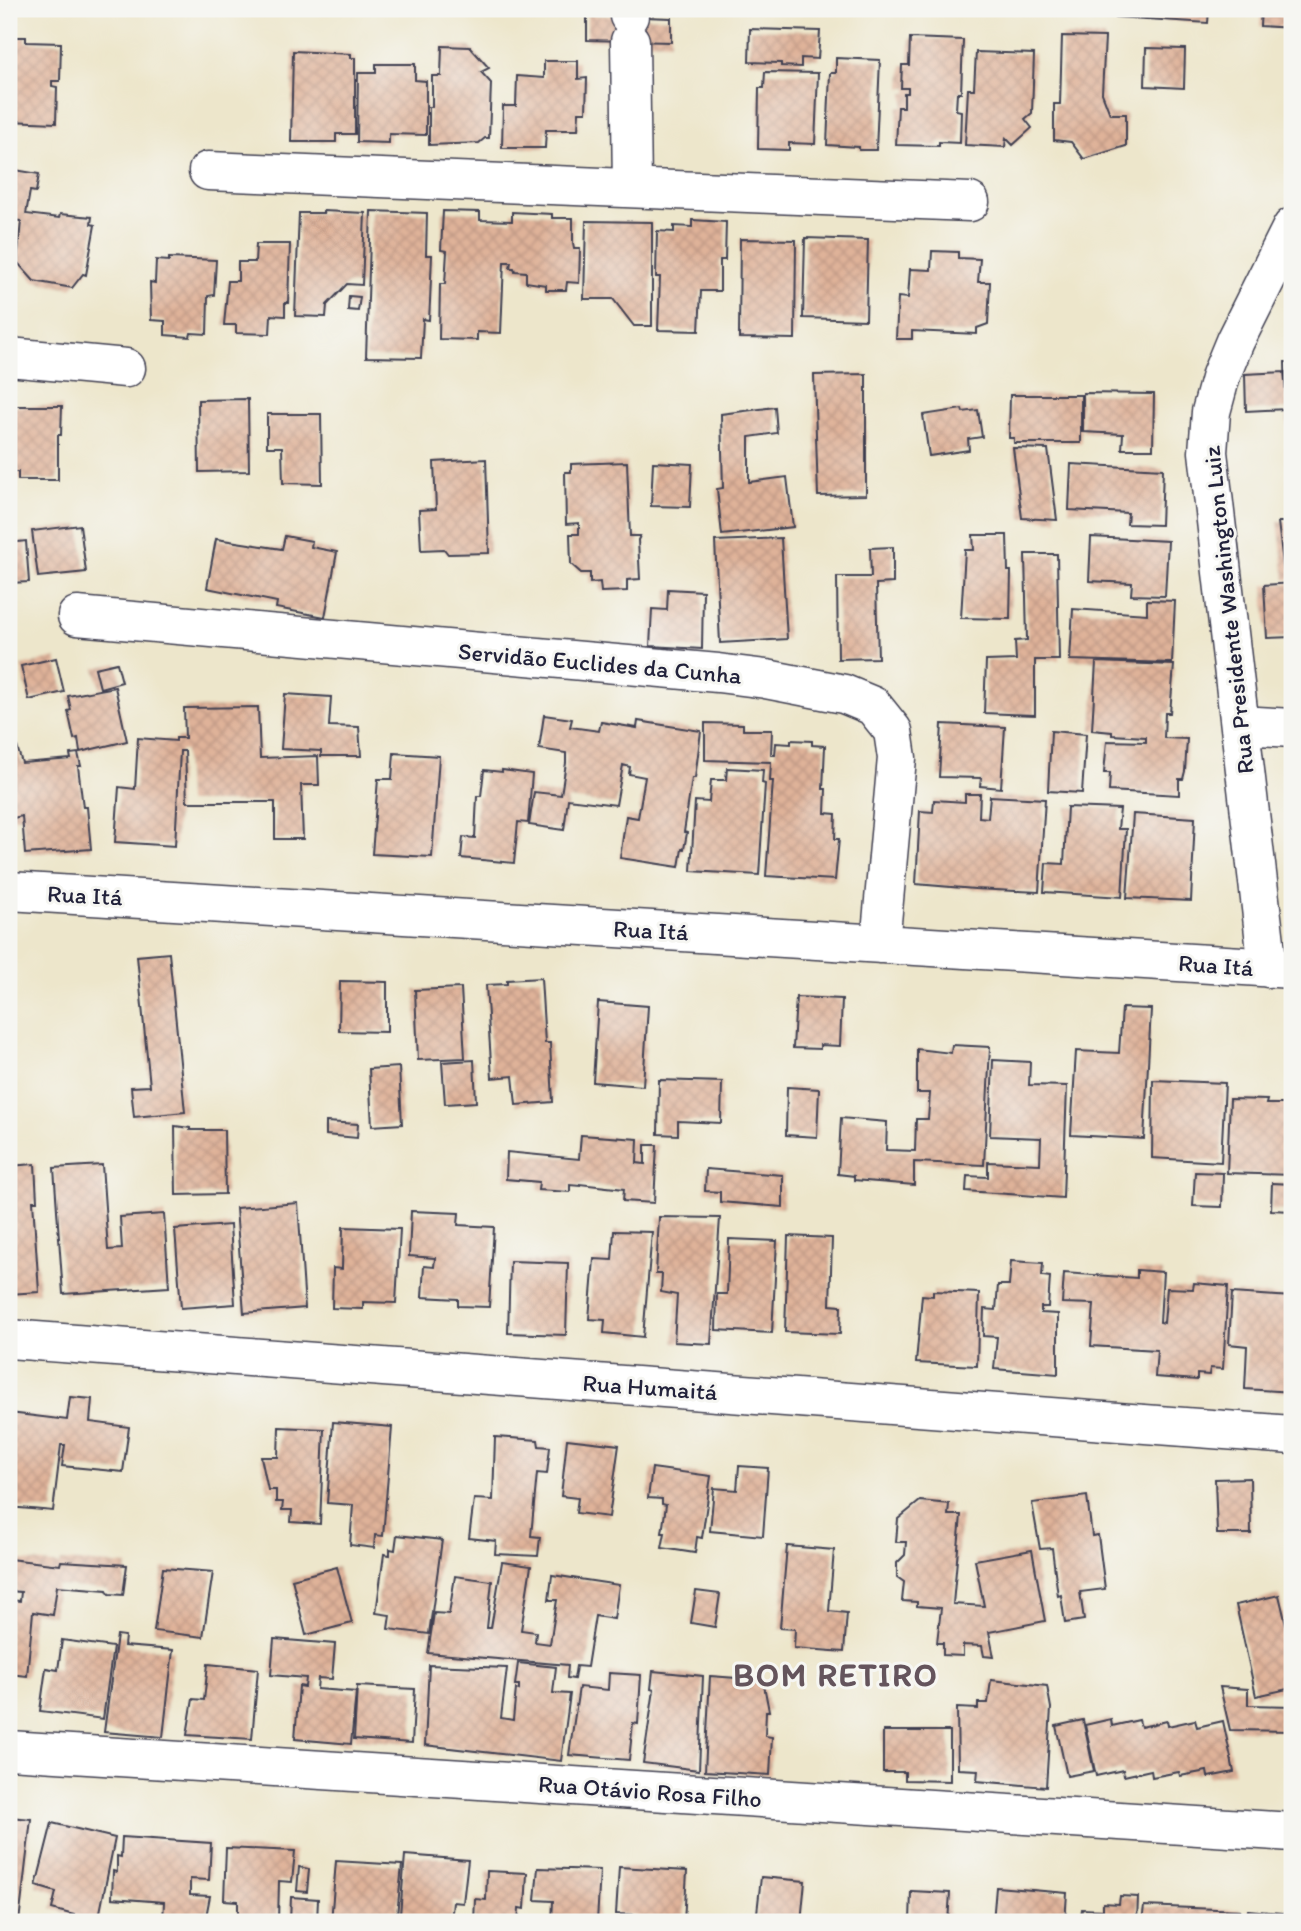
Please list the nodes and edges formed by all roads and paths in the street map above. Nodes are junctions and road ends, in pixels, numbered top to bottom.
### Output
1 (629, 22) edge
2 (208, 171) dead end
3 (632, 188) junction
4 (971, 202) dead end
5 (1292, 227) edge
6 (9, 357) edge
7 (126, 368) dead end
8 (77, 616) dead end
9 (1240, 726) junction
10 (1292, 728) edge
11 (9, 891) edge
12 (880, 944) junction
13 (1280, 968) edge
14 (9, 1339) edge
15 (1292, 1435) edge
16 (9, 1750) edge
17 (1292, 1832) edge

1 - 3 street
2 - 3 street
3 - 4 street
5 - 9 street, Rua Presidente Washington Luiz
6 - 7 street
8 - 12 street, Servidão Euclides da Cunha
9 - 10 street
9 - 13 street, Rua Presidente Washington Luiz
11 - 12 street, Rua Itá
12 - 13 street, Rua Itá
14 - 15 street, Rua Humaitá
16 - 17 street, Rua Otávio Rosa Filho

